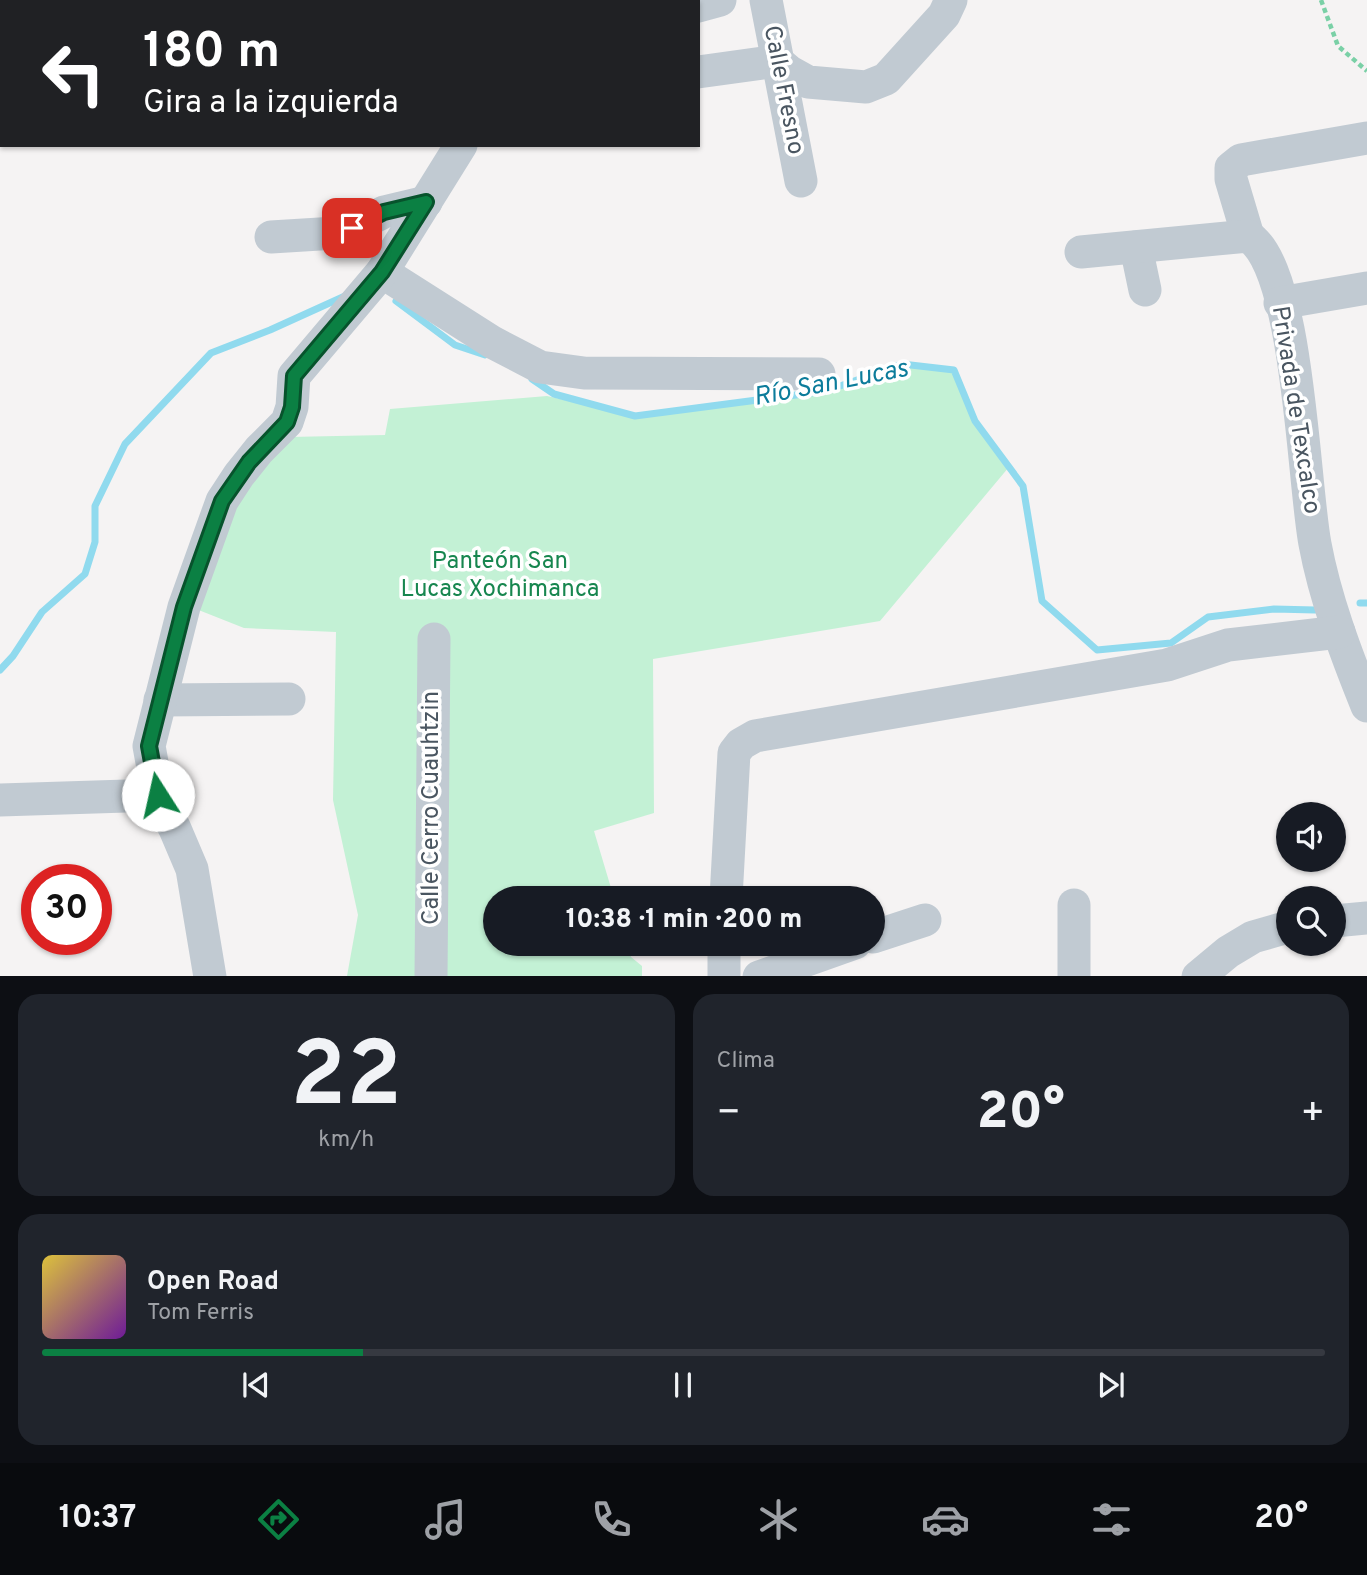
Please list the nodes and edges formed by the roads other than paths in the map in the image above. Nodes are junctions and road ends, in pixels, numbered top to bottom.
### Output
1 (720, 0) edge
2 (766, 0) edge
3 (951, 0) edge
4 (700, 5) edge
5 (776, 61) junction
6 (700, 72) edge
7 (1367, 138) edge
8 (459, 147) edge
9 (801, 181) dead end
10 (426, 202) junction
11 (1248, 236) junction
12 (271, 237) dead end
13 (1136, 247) junction
14 (1081, 252) dead end
15 (382, 272) junction
16 (1367, 288) edge
17 (1145, 290) dead end
18 (1280, 303) junction
19 (819, 374) dead end
20 (1339, 632) junction
21 (434, 639) dead end
22 (289, 699) dead end
23 (160, 700) junction
24 (1367, 706) edge
25 (158, 795) junction
26 (2, 802) edge
27 (727, 886) edge
28 (1074, 905) dead end
29 (1367, 918) edge
30 (925, 919) dead end
31 (1346, 920) edge
32 (1276, 930) edge
33 (885, 933) edge
34 (724, 956) edge
35 (817, 956) edge
36 (210, 976) edge
37 (431, 976) edge
38 (724, 976) edge
39 (758, 976) edge
40 (1074, 976) edge
41 (1198, 976) edge

1 - 4 street
2 - 5 street, Calle Fresno
3 - 5 street
5 - 6 street
5 - 9 street, Calle Fresno
7 - 11 street
8 - 10 street
10 - 12 street
10 - 15 street
11 - 13 street
11 - 18 street, Privada de Texcalco
13 - 14 street
13 - 17 street
15 - 19 street
15 - 23 street
16 - 18 street
18 - 20 street, Privada de Texcalco
20 - 24 street, Privada de Texcalco
20 - 27 street
21 - 37 street, Calle Cerro Cuauhtzin
22 - 23 street
23 - 25 street
25 - 26 street
25 - 36 street
28 - 40 street
29 - 31 street
30 - 33 street
32 - 41 street
34 - 38 street
35 - 39 street

